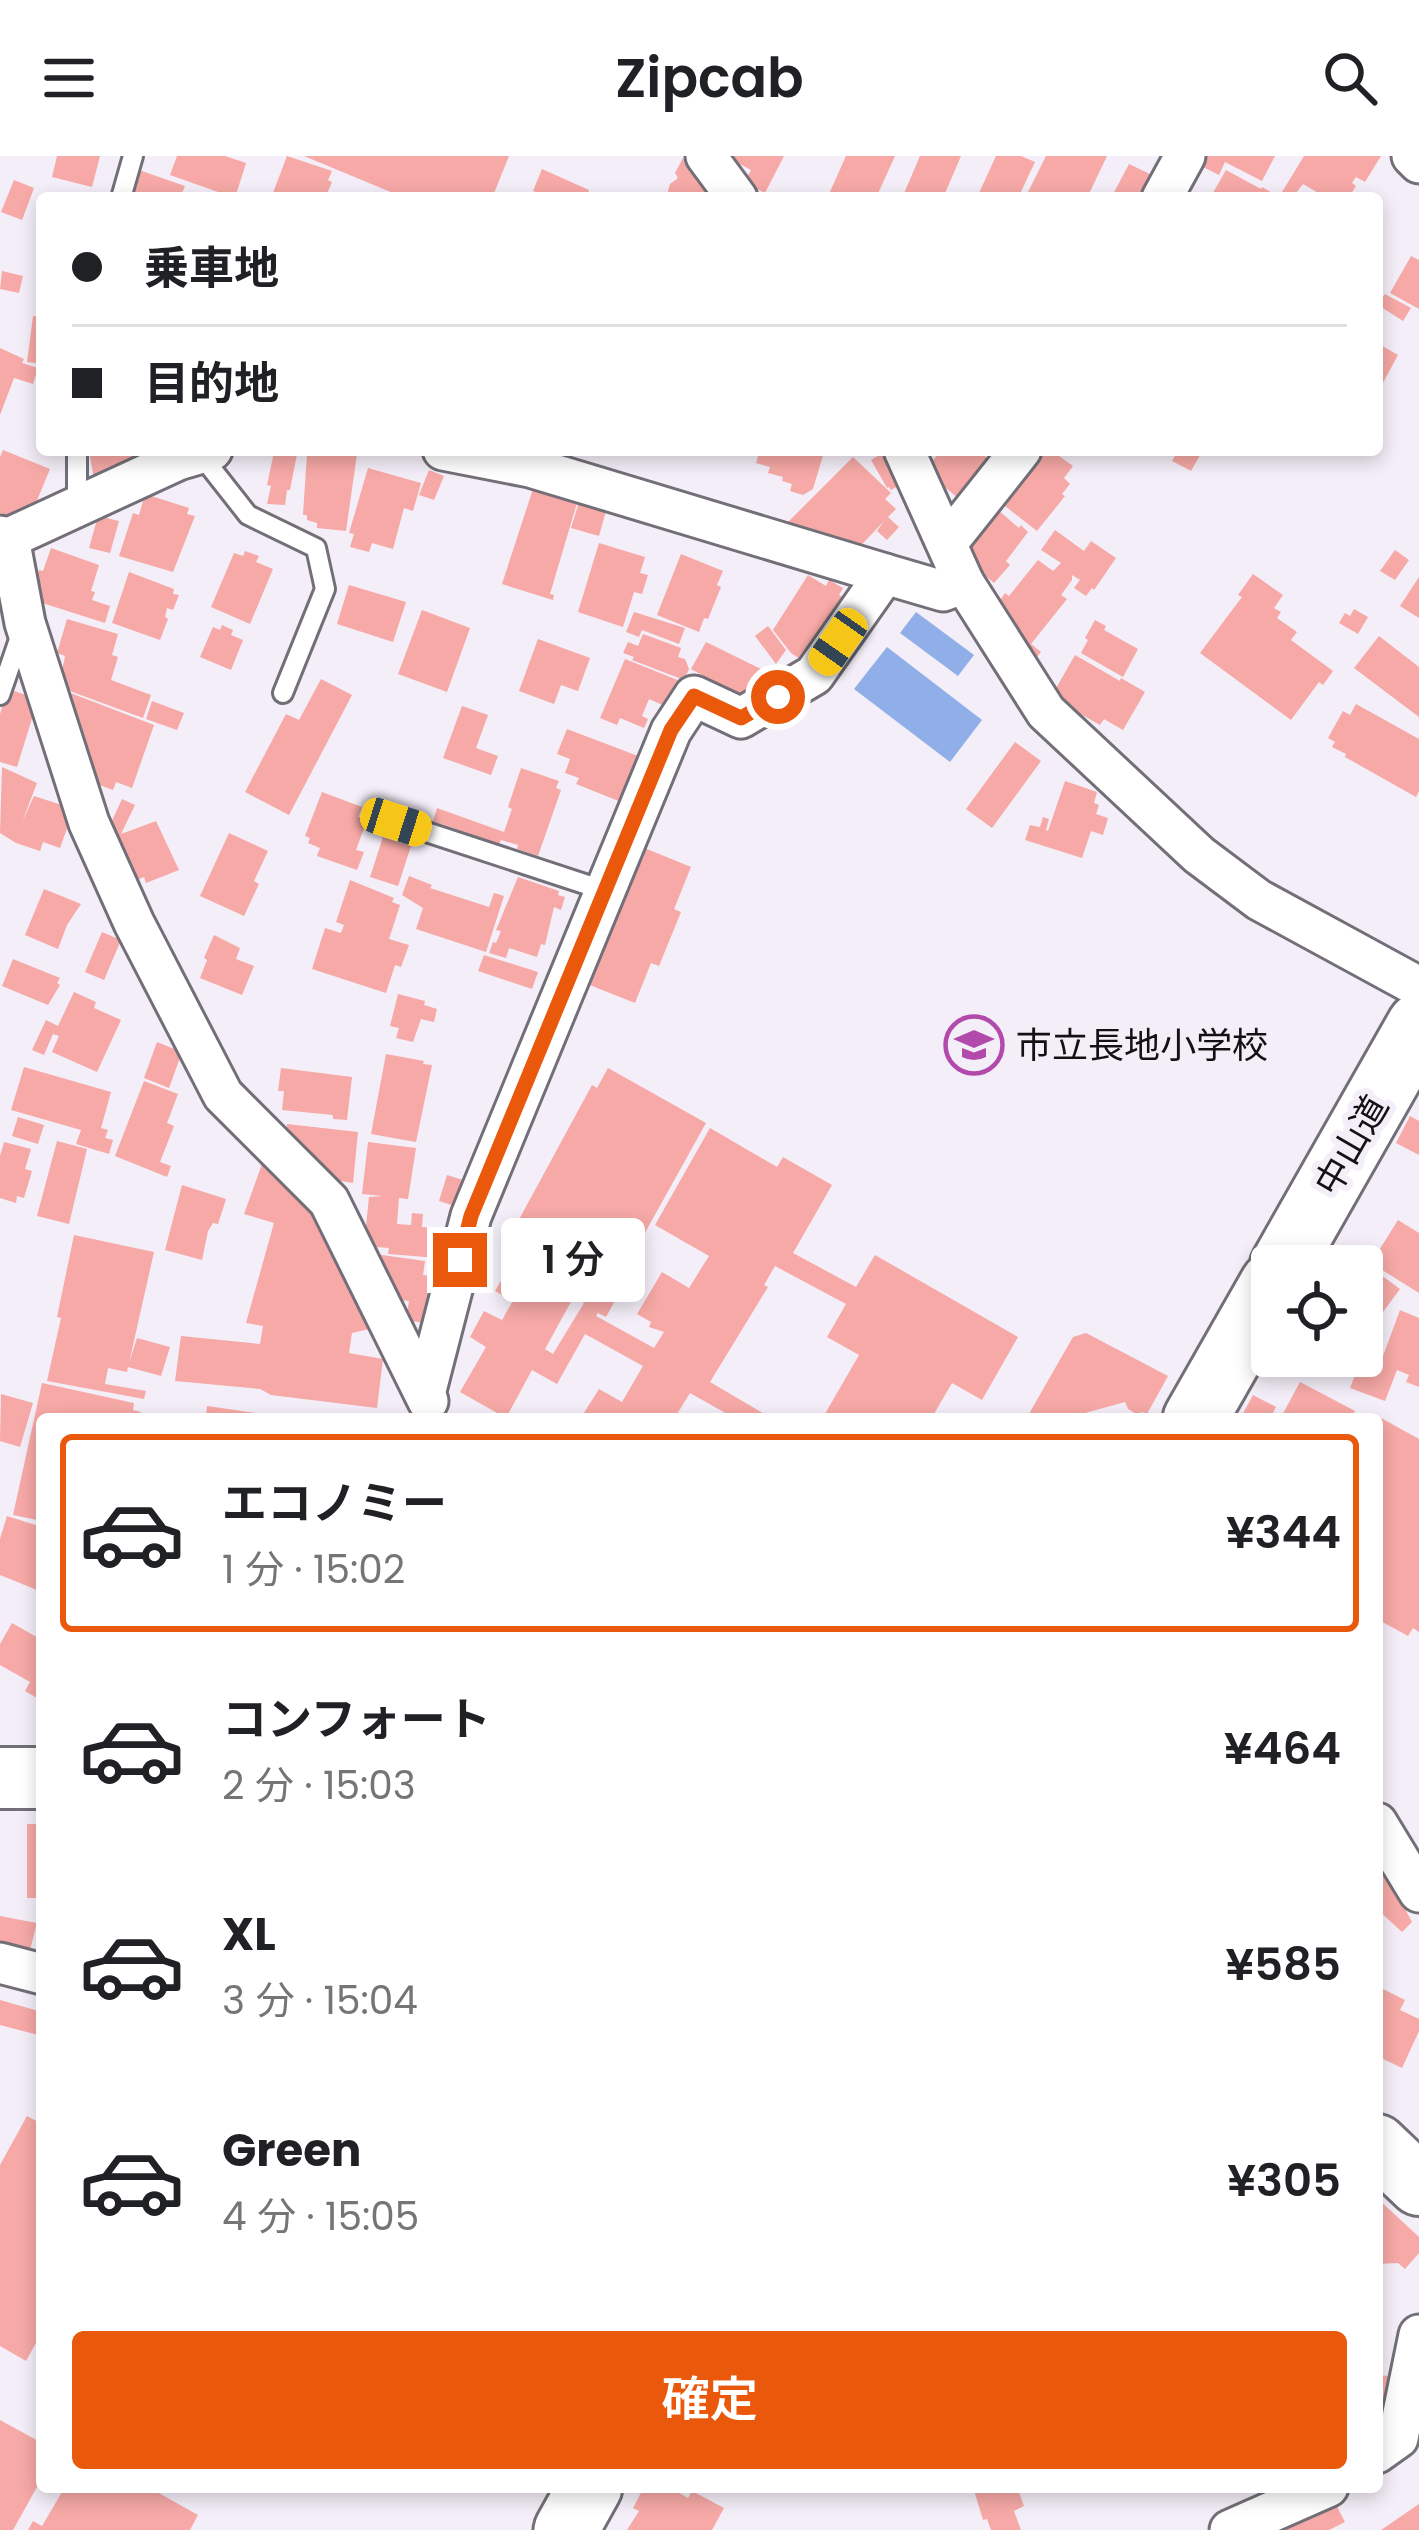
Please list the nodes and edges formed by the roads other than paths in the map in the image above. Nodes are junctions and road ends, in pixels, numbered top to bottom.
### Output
1 (133, 156) edge
2 (706, 156) edge
3 (1185, 156) edge
4 (1412, 156) edge
5 (1419, 163) edge
6 (123, 192) edge
7 (732, 192) edge
8 (1165, 192) edge
9 (77, 456) edge
10 (192, 456) edge
11 (209, 456) edge
12 (474, 456) edge
13 (907, 456) edge
14 (1016, 456) edge
15 (77, 509) junction
16 (4, 537) edge
17 (948, 542) junction
18 (885, 574) junction
19 (964, 583) junction
20 (26, 623) junction
21 (283, 693) dead end
22 (0, 694) edge
23 (396, 822) dead end
24 (606, 891) junction
25 (1419, 987) edge
26 (1419, 1025) edge
27 (1294, 1245) edge
28 (1251, 1321) edge
29 (431, 1407) edge
30 (1198, 1413) edge
31 (0, 1778) edge
32 (36, 1778) edge
33 (1383, 1833) edge
34 (1419, 1892) edge
35 (0, 1963) edge
36 (36, 1972) edge
37 (1383, 2151) edge
38 (1419, 2185) edge
39 (1419, 2335) edge
40 (1398, 2448) edge
41 (587, 2493) edge
42 (1314, 2493) edge
43 (566, 2530) edge
44 (1230, 2530) edge

1 - 6 lane
2 - 7 street
3 - 8 street
4 - 5 street
9 - 15 lane
10 - 15 street
11 - 21 lane
12 - 18 street
13 - 17 street
14 - 17 street
15 - 16 street
16 - 20 street
17 - 19 street
18 - 19 street
18 - 24 street
19 - 25 street
20 - 22 lane
20 - 29 street
23 - 24 lane
24 - 29 street
26 - 27 highway, 中山道
28 - 30 highway
31 - 32 main road
33 - 34 street
35 - 36 street
37 - 38 main road
39 - 40 street
41 - 43 highway
42 - 44 street

